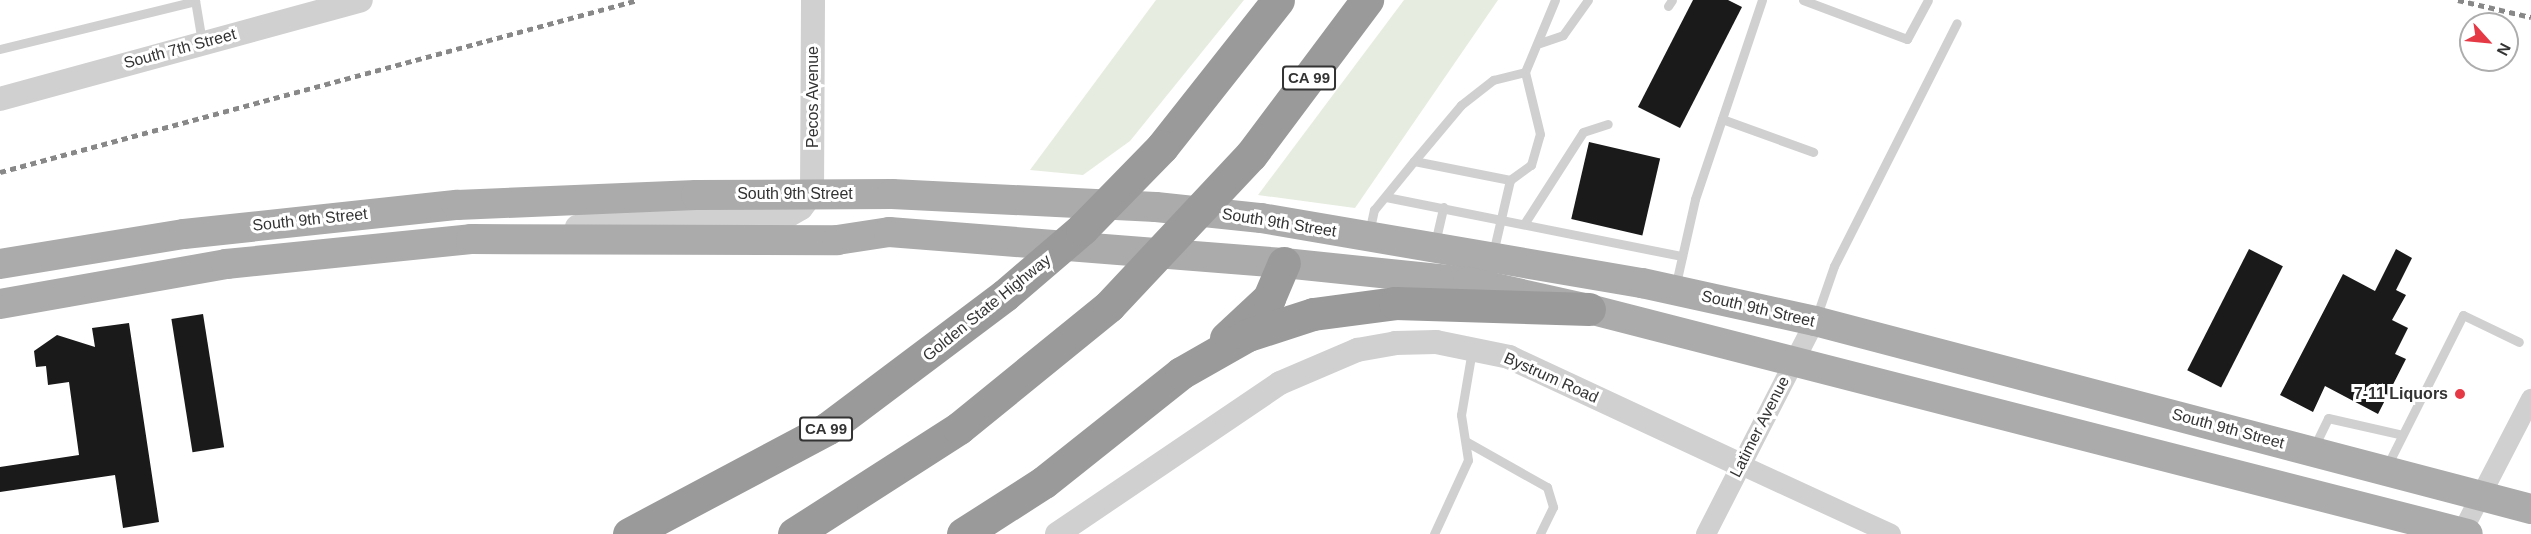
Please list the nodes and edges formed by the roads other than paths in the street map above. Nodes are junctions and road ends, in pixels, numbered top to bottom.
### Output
1 (813, 0) edge
2 (1278, 0) edge
3 (1367, 0) edge
4 (1555, 0) edge
5 (1588, 0) edge
6 (1762, 0) edge
7 (1928, 0) edge
8 (195, 1) edge
9 (351, 1) edge
10 (1809, 1) edge
11 (1957, 23) dead end
12 (203, 43) junction
13 (1540, 43) junction
14 (0, 49) edge
15 (1525, 72) junction
16 (0, 99) edge
17 (1722, 119) junction
18 (1608, 124) dead end
19 (1813, 152) dead end
20 (1414, 161) junction
21 (1510, 180) junction
22 (812, 194) junction
23 (1386, 197) junction
24 (1443, 207) junction
25 (1261, 218) junction
26 (1501, 220) junction
27 (1524, 224) junction
28 (888, 232) junction
29 (184, 234) junction
30 (1369, 237) junction
31 (471, 239) junction
32 (1433, 249) junction
33 (1682, 256) junction
34 (1491, 258) junction
35 (1284, 263) junction
36 (0, 264) edge
37 (188, 270) junction
38 (1674, 290) junction
39 (0, 304) edge
40 (1589, 309) junction
41 (1815, 321) junction
42 (2519, 342) dead end
43 (1219, 347) junction
44 (1472, 348) junction
45 (1794, 360) junction
46 (2531, 399) edge
47 (2399, 434) junction
48 (1467, 442) junction
49 (2312, 452) junction
50 (1741, 465) junction
51 (2385, 471) junction
52 (2482, 496) junction
53 (2531, 509) edge
54 (1859, 528) edge
55 (2464, 533) edge
56 (629, 534) edge
57 (794, 534) edge
58 (963, 534) edge
59 (1057, 534) edge
60 (1434, 534) edge
61 (1540, 534) edge
62 (1706, 534) edge
63 (1891, 534) edge

1 - 22 street, Pecos Avenue
2 - 56 highway, Golden State Highway / CA 99, bridge
3 - 57 highway, CA 99, bridge
4 - 13 lane
5 - 13 lane
6 - 17 lane
7 - 10 lane
8 - 12 lane
8 - 14 lane
9 - 12 street, South 7th Street
11 - 41 lane
12 - 16 street, South 7th Street
13 - 15 lane
15 - 20 lane
15 - 21 lane
17 - 19 lane
17 - 33 lane
18 - 27 lane
20 - 21 lane
20 - 23 lane
21 - 26 lane
22 - 25 main road, South 9th Street
22 - 28 main road
22 - 29 main road, South 9th Street
22 - 31 street
23 - 24 lane
23 - 30 lane
24 - 26 lane
24 - 32 lane
25 - 30 main road, South 9th Street
25 - 35 main road
26 - 27 lane
26 - 34 lane
27 - 33 lane
28 - 31 main road, South 9th Street
28 - 35 main road, South 9th Street
29 - 36 main road, South 9th Street
29 - 37 main road
30 - 32 main road, South 9th Street
31 - 37 main road, South 9th Street
32 - 34 main road, South 9th Street
33 - 38 lane
34 - 38 main road, South 9th Street
35 - 40 main road, South 9th Street
35 - 43 highway
37 - 39 main road, South 9th Street
38 - 41 main road, South 9th Street
40 - 43 highway
40 - 45 main road, South 9th Street
41 - 45 street, Latimer Avenue
41 - 49 main road, South 9th Street
42 - 47 lane
43 - 58 highway
44 - 48 lane
44 - 50 street, Bystrum Road
44 - 59 street, Bystrum Road
45 - 50 street, Latimer Avenue
45 - 55 main road, South 9th Street
46 - 52 street
47 - 49 lane
47 - 51 lane
48 - 60 lane
48 - 61 lane
49 - 51 main road, South 9th Street
50 - 54 street, Bystrum Road
50 - 62 street, Latimer Avenue
51 - 52 main road, South 9th Street
52 - 53 main road, South 9th Street
52 - 55 street
54 - 63 street, Bystrum Road

